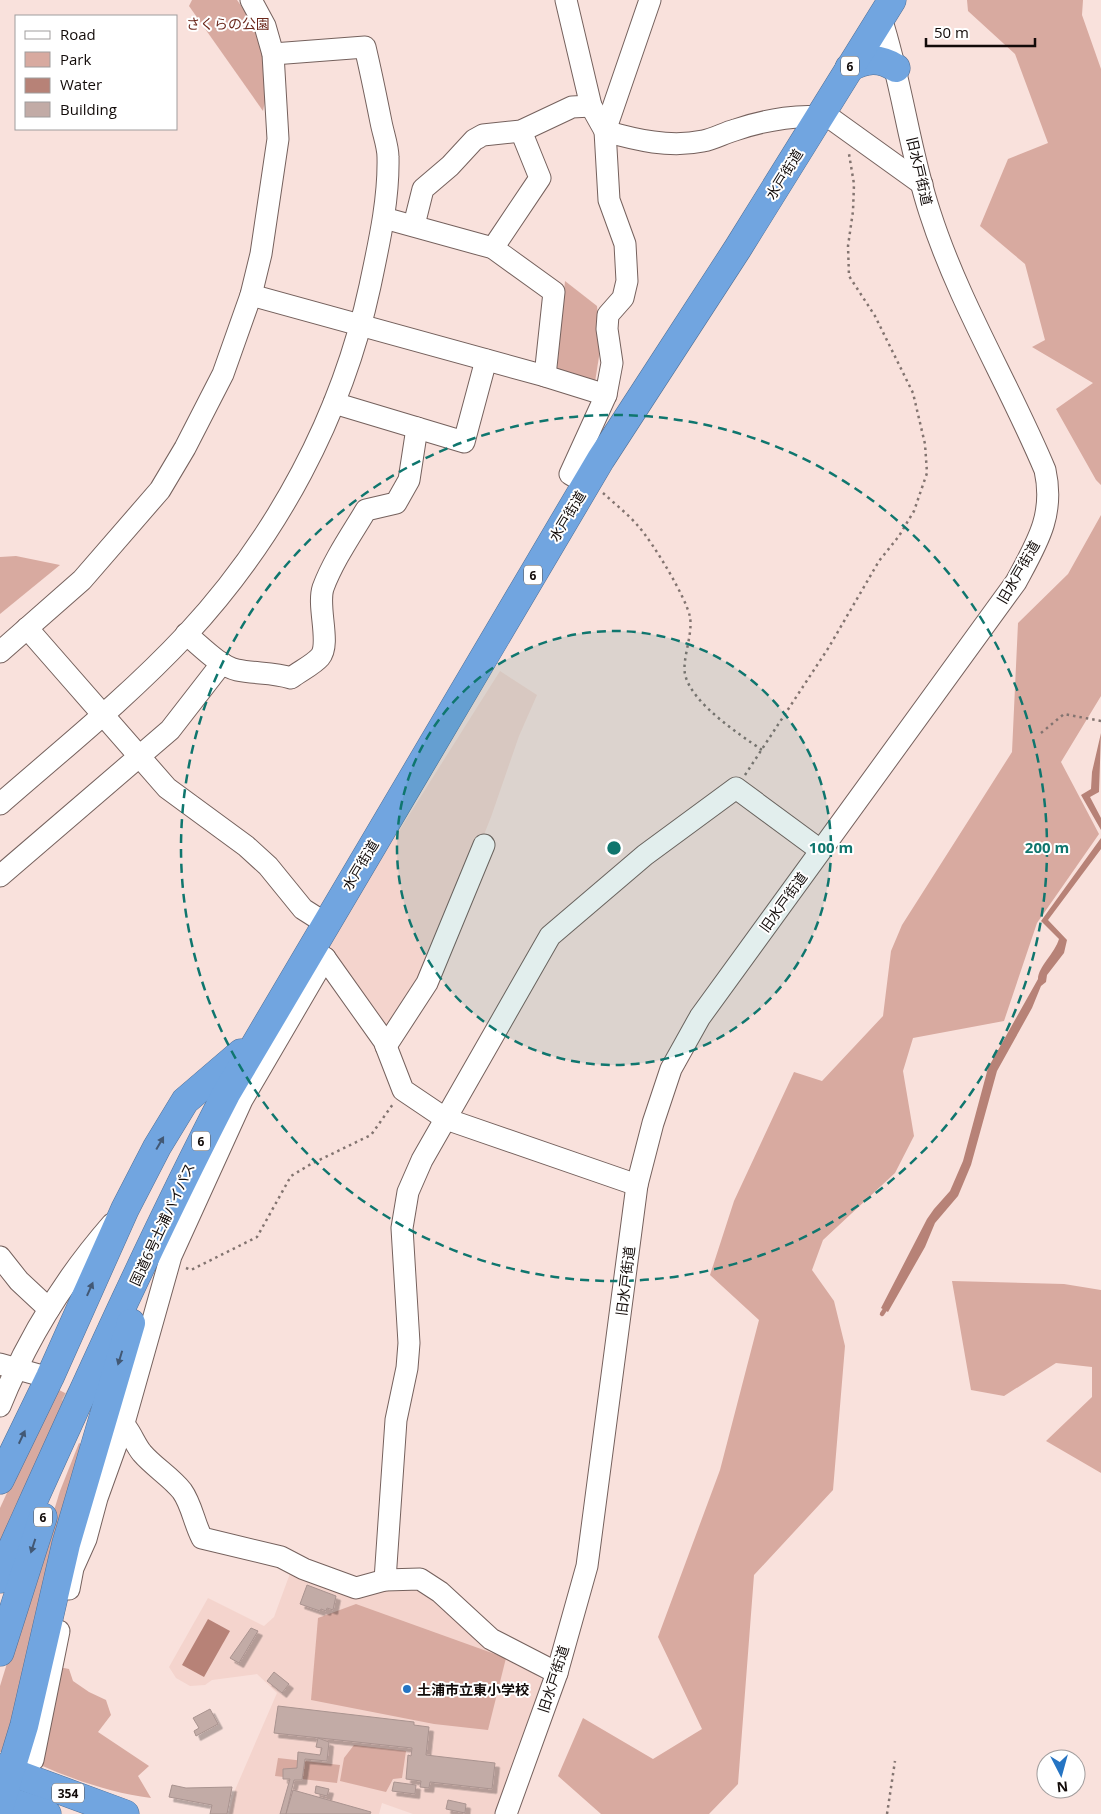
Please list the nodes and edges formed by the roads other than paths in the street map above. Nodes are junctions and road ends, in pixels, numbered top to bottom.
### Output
1 (252, 0) edge
2 (566, 0) edge
3 (650, 0) edge
4 (886, 9) edge
5 (273, 54) junction
6 (849, 68) junction
7 (896, 68) junction
8 (591, 106) junction
9 (830, 120) junction
10 (605, 131) junction
11 (521, 132) junction
12 (922, 184) junction
13 (384, 218) junction
14 (414, 225) junction
15 (493, 248) junction
16 (251, 295) junction
17 (361, 326) junction
18 (486, 360) junction
19 (545, 376) junction
20 (606, 394) junction
21 (334, 403) junction
22 (417, 428) junction
23 (587, 484) junction
24 (27, 628) junction
25 (186, 634) junction
26 (0, 652) edge
27 (222, 663) junction
28 (102, 714) junction
29 (138, 756) junction
30 (0, 804) edge
31 (484, 845) dead end
32 (820, 850) junction
33 (0, 876) edge
34 (325, 923) junction
35 (317, 954) junction
36 (256, 1041) junction
37 (386, 1046) junction
38 (446, 1119) junction
39 (637, 1185) junction
40 (126, 1209) junction
41 (160, 1254) junction
42 (0, 1258) edge
43 (49, 1309) junction
44 (8, 1365) edge
45 (39, 1375) tunnel mouth
46 (87, 1383) junction
47 (0, 1406) edge
48 (117, 1420) junction
49 (0, 1480) edge
50 (0, 1579) edge
51 (385, 1580) junction
52 (0, 1652) edge
53 (557, 1673) junction
54 (14, 1767) edge
55 (1, 1801) edge
56 (47, 1814) edge
57 (125, 1814) edge
58 (506, 1814) edge

1 - 5 street
2 - 8 street
3 - 10 street
4 - 6 highway, 水戸街道 / 6
4 - 7 street, 旧水戸街道
5 - 13 street
5 - 16 street
6 - 7 highway
6 - 9 highway, 水戸街道 / 6
7 - 12 street, 旧水戸街道
8 - 10 street
8 - 11 street
9 - 10 street
9 - 12 street
9 - 23 highway, 水戸街道 / 6
10 - 20 street
11 - 14 street
11 - 15 street
12 - 32 street, 旧水戸街道
13 - 14 street
13 - 17 street
14 - 15 street
15 - 19 street
16 - 17 street
16 - 24 street
17 - 18 street
17 - 21 street
18 - 19 street
18 - 22 street
19 - 20 street
20 - 23 street
21 - 22 street
21 - 25 street
22 - 27 street
23 - 34 highway, 水戸街道 / 6
24 - 26 street
24 - 28 street
25 - 27 street
25 - 28 street
27 - 29 street
28 - 29 street
28 - 30 street
29 - 33 street
29 - 34 street
31 - 37 street
32 - 38 street
32 - 39 street, 旧水戸街道
34 - 35 highway, 水戸街道 / 6
35 - 36 highway, 水戸街道 / 6
35 - 37 street
35 - 41 street
40 -> 36 highway
36 - 41 highway, 国道6号土浦バイパス / 6
37 - 38 street
38 - 39 street
38 - 51 street
39 - 53 street, 旧水戸街道
40 - 43 street
49 -> 40 highway
41 - 46 highway, 国道6号土浦バイパス / 6
41 - 48 street
41 -> 54 highway
42 - 43 street
43 - 44 street
44 - 45 street
44 - 47 street
46 - 50 highway, 国道6号土浦バイパス / 6
46 -> 52 highway, 国道6号土浦バイパス / 6
48 - 51 street
48 - 54 street
51 - 53 street
53 - 58 street, 旧水戸街道
54 - 55 highway
54 - 57 highway, 354
55 - 56 highway, 354

